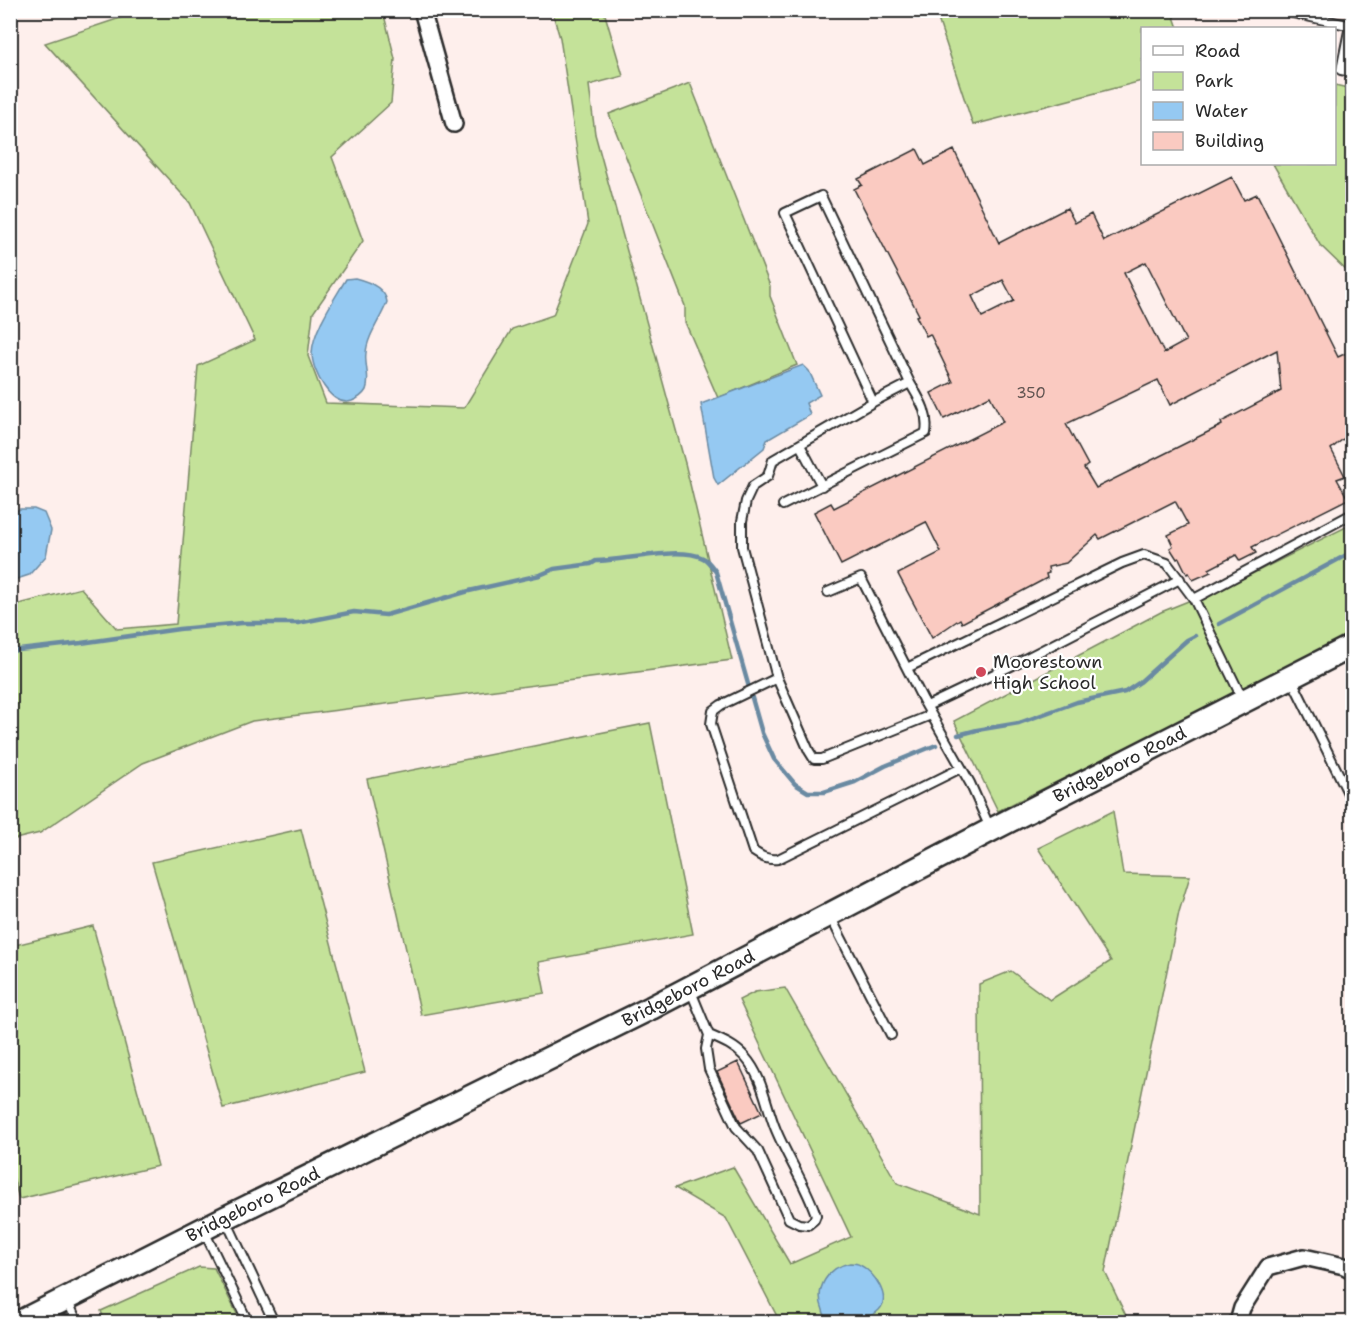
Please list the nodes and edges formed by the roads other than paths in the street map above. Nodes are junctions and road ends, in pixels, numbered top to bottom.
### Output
1 (422, 10) edge
2 (1279, 10) edge
3 (1351, 26) edge
4 (1353, 72) edge
5 (454, 124) dead end
6 (910, 383) junction
7 (873, 402) junction
8 (800, 445) junction
9 (822, 486) junction
10 (783, 505) dead end
11 (1353, 514) edge
12 (1180, 579) junction
13 (828, 592) dead end
14 (1194, 599) junction
15 (1353, 646) edge
16 (907, 668) junction
17 (1290, 677) junction
18 (777, 678) junction
19 (1244, 701) junction
20 (927, 706) junction
21 (931, 715) junction
22 (962, 768) junction
23 (1353, 801) edge
24 (991, 830) junction
25 (830, 914) junction
26 (689, 988) junction
27 (710, 1035) junction
28 (891, 1035) dead end
29 (225, 1218) junction
30 (204, 1229) junction
31 (1353, 1270) edge
32 (73, 1312) edge
33 (20, 1323) edge
34 (59, 1323) edge
35 (248, 1323) edge
36 (272, 1323) edge
37 (1238, 1323) edge

1 - 5 street
2 - 3 lane
3 - 4 lane
6 - 7 lane
6 - 7 lane
6 - 9 lane
7 - 8 lane
8 - 9 lane
8 - 18 lane
9 - 10 lane
11 - 14 lane
12 - 14 lane
12 - 16 lane
12 - 20 lane
13 - 16 lane
14 - 19 lane
15 - 17 main road, Bridgeboro Road
16 - 20 lane
17 - 19 main road, Bridgeboro Road
17 - 23 lane
18 - 21 lane
18 - 22 lane
19 - 24 main road, Bridgeboro Road
20 - 21 lane
21 - 22 lane
22 - 24 lane
24 - 25 main road, Bridgeboro Road
25 - 26 main road, Bridgeboro Road
25 - 28 lane
26 - 27 lane
26 - 29 main road, Bridgeboro Road
27 - 27 lane
29 - 30 main road, Bridgeboro Road
29 - 36 lane
30 - 32 main road, Bridgeboro Road
30 - 35 lane
31 - 37 street
32 - 33 main road, Bridgeboro Road
32 - 34 lane

